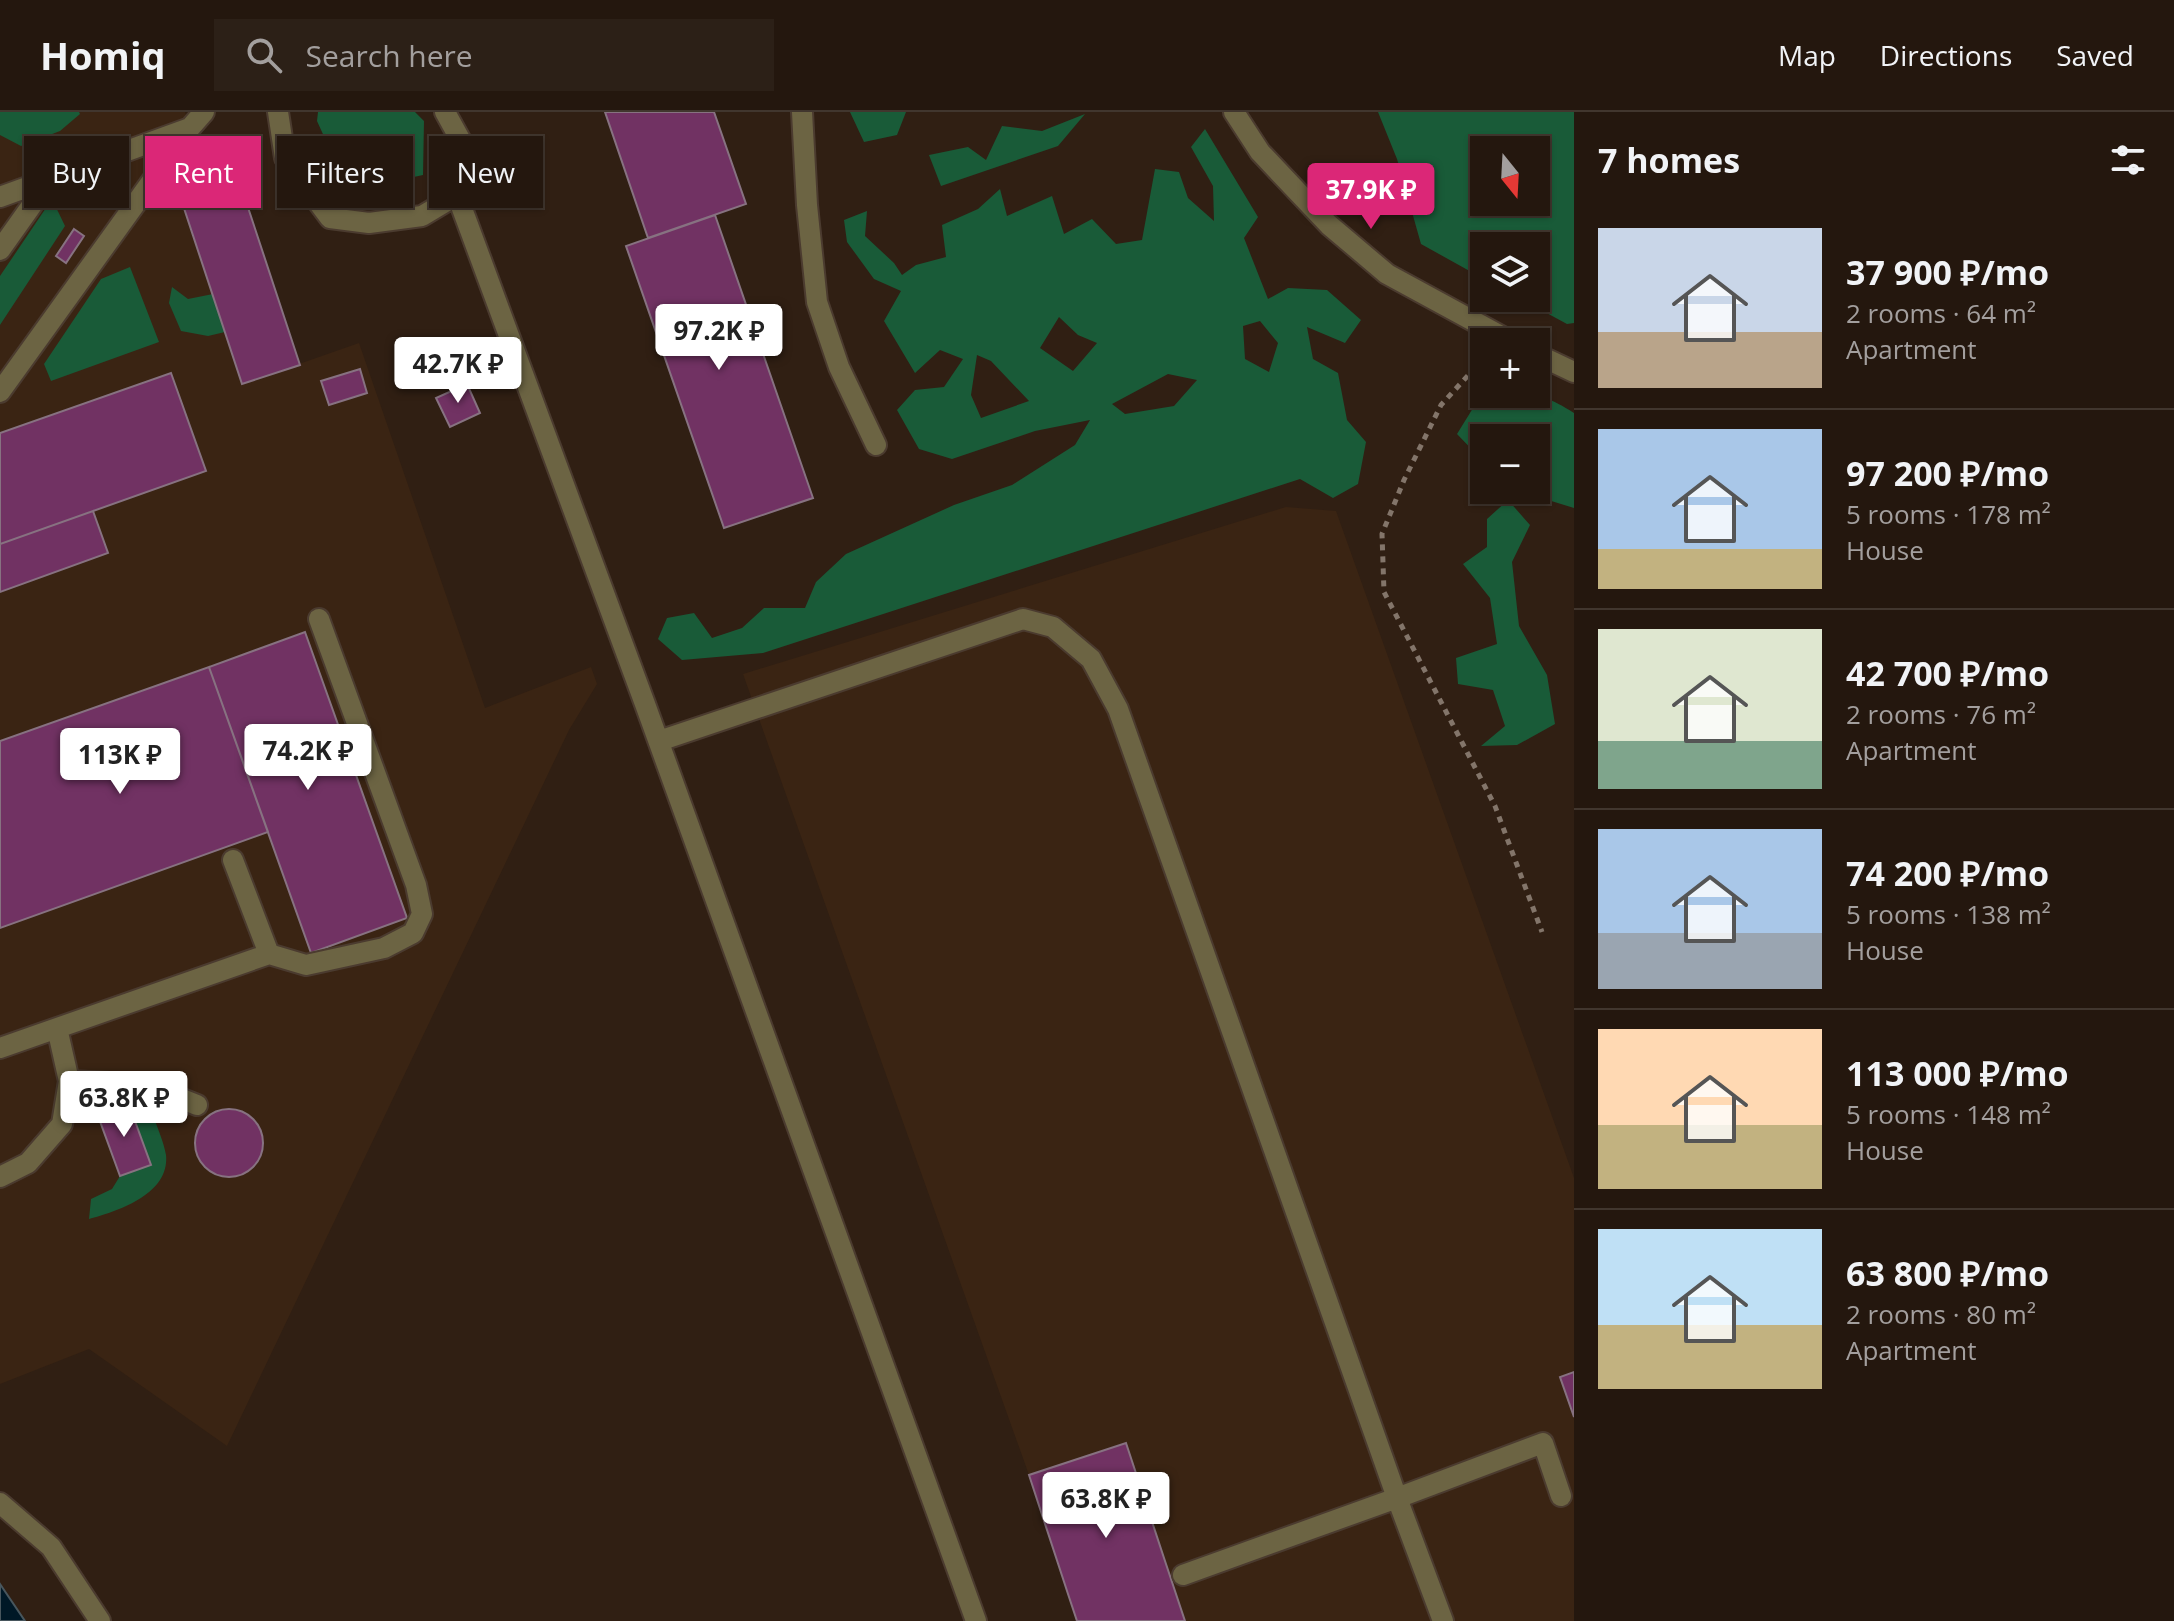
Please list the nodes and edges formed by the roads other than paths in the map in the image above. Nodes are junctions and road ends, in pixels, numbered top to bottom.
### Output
1 (204, 112) edge
2 (278, 112) edge
3 (445, 112) edge
4 (802, 112) edge
5 (1234, 112) edge
6 (190, 128) junction
7 (458, 136) edge
8 (129, 151) edge
9 (24, 189) edge
10 (0, 197) edge
11 (30, 208) edge
12 (435, 208) edge
13 (462, 208) edge
14 (0, 250) edge
15 (1486, 328) edge
16 (1550, 361) edge
17 (1574, 372) edge
18 (0, 392) edge
19 (876, 445) dead end
20 (319, 619) dead end
21 (659, 741) junction
22 (233, 860) dead end
23 (269, 954) junction
24 (57, 1028) junction
25 (0, 1048) edge
26 (69, 1081) junction
27 (197, 1105) dead end
28 (0, 1177) edge
29 (1561, 1496) dead end
30 (1397, 1498) junction
31 (0, 1503) edge
32 (1183, 1575) dead end
33 (100, 1621) edge
34 (976, 1621) edge
35 (1443, 1621) edge

1 - 6 street
2 - 12 street
3 - 7 street
4 - 19 street
5 - 15 street
6 - 8 street
6 - 18 street
9 - 10 street
11 - 14 street
13 - 21 street
16 - 17 street
20 - 23 street
21 - 30 street
21 - 34 street
22 - 23 street
23 - 24 street
24 - 25 street
24 - 26 street
26 - 27 street
26 - 28 street
29 - 30 street
30 - 32 street
30 - 35 street
31 - 33 street

